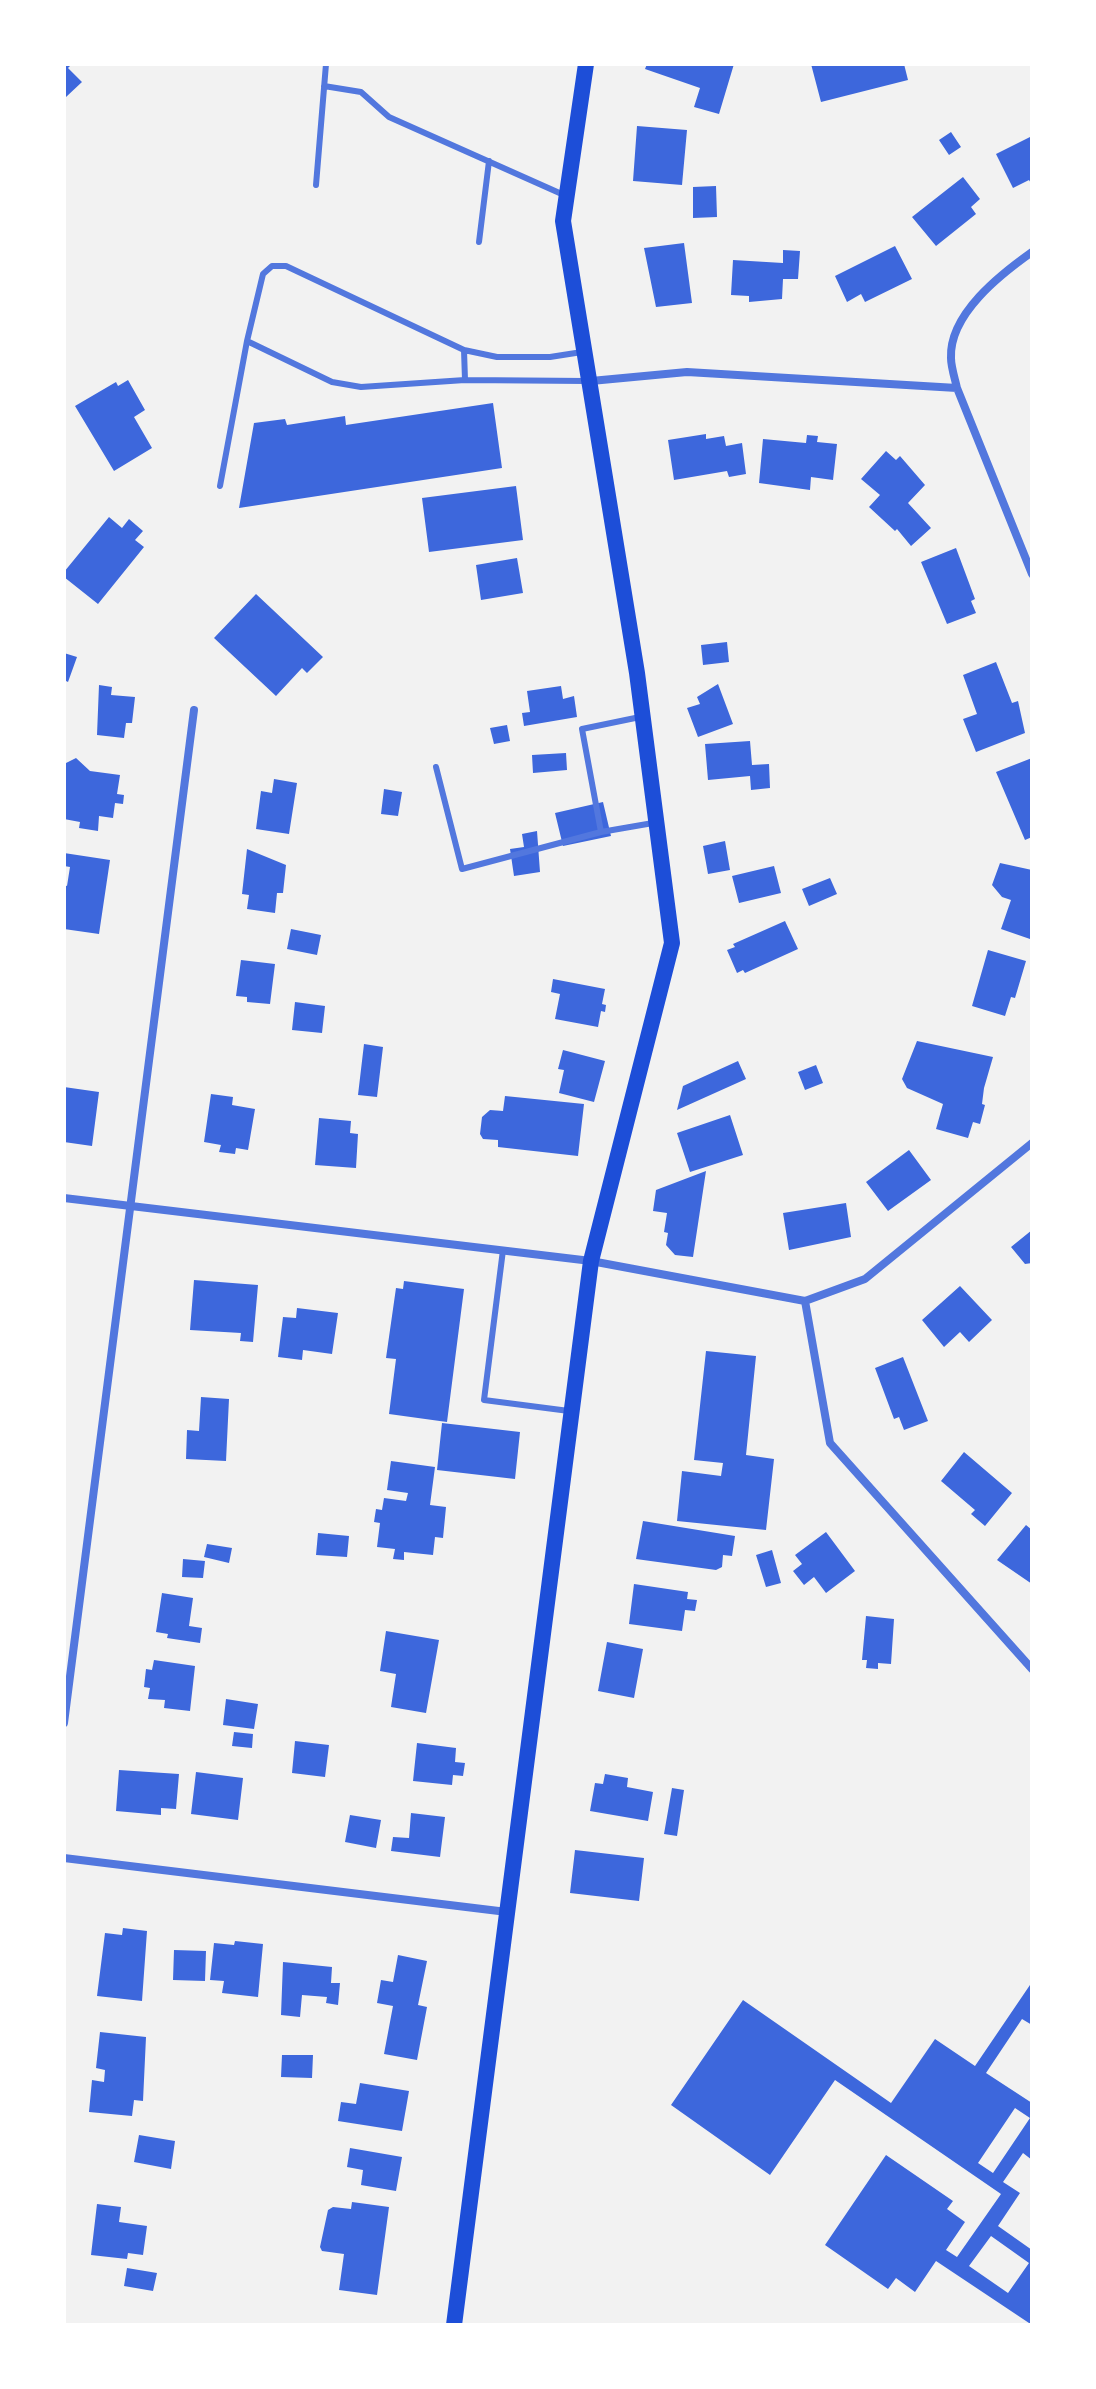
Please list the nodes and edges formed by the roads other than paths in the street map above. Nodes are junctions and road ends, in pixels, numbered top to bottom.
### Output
1 (326, 64) edge
2 (586, 64) edge
3 (324, 86) junction
4 (489, 161) junction
5 (316, 185) dead end
6 (567, 196) junction
7 (479, 242) dead end
8 (1032, 252) edge
9 (247, 341) junction
10 (464, 350) junction
11 (586, 352) junction
12 (465, 380) junction
13 (591, 381) junction
14 (957, 388) junction
15 (220, 486) dead end
16 (1032, 574) edge
17 (194, 710) dead end
18 (643, 716) junction
19 (436, 767) dead end
20 (657, 823) junction
21 (601, 832) junction
22 (1032, 1143) edge
23 (64, 1198) edge
24 (133, 1206) junction
25 (503, 1250) junction
26 (591, 1261) junction
27 (805, 1301) junction
28 (572, 1412) junction
29 (1032, 1669) edge
30 (64, 1723) edge
31 (64, 1858) edge
32 (507, 1913) junction
33 (454, 2325) edge

1 - 3 lane
2 - 6 main road
3 - 4 lane
3 - 5 lane
4 - 6 lane
4 - 7 lane
6 - 11 main road
8 - 14 street
9 - 10 lane
9 - 12 lane
9 - 15 lane
10 - 11 lane
10 - 12 lane
11 - 13 main road
12 - 13 lane
13 - 14 street
13 - 18 main road
14 - 16 street
17 - 24 street
18 - 20 main road
18 - 21 lane
19 - 21 lane
20 - 21 lane
20 - 26 main road
22 - 27 street
23 - 24 street
24 - 25 street
24 - 30 street
25 - 26 street
25 - 28 lane
26 - 27 street
26 - 28 main road
27 - 29 street
28 - 32 main road
31 - 32 street
32 - 33 main road

